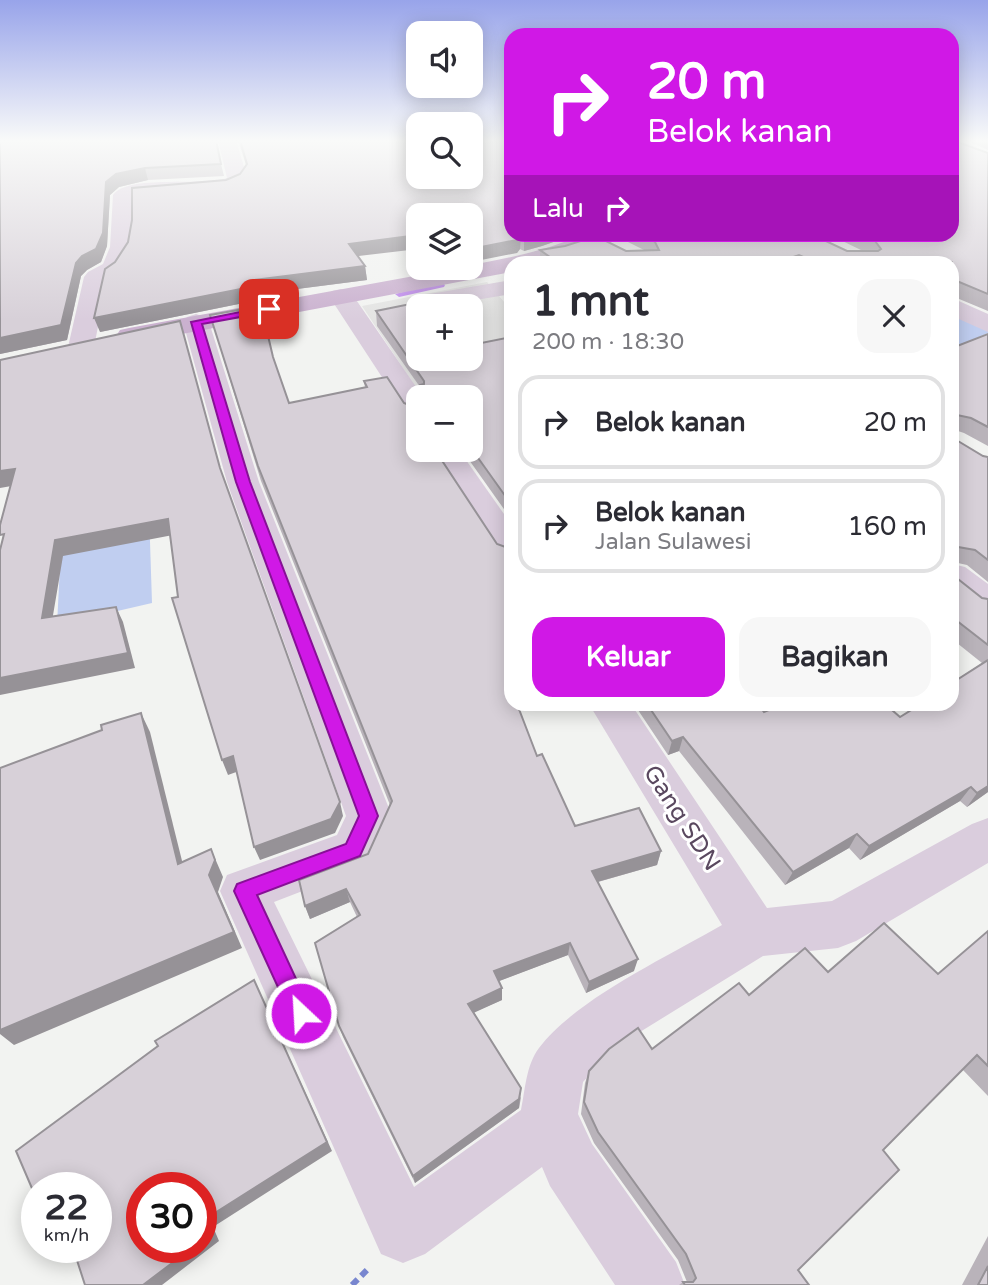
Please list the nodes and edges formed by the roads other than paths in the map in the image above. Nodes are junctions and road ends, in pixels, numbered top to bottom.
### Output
1 (123, 200) edge
2 (598, 242) edge
3 (545, 256) edge
4 (504, 267) edge
5 (457, 282) junction
6 (504, 286) edge
7 (441, 294) edge
8 (341, 296) junction
9 (959, 310) edge
10 (197, 322) junction
11 (988, 324) edge
12 (81, 346) junction
13 (54, 352) edge
14 (406, 393) edge
15 (453, 462) edge
16 (504, 534) edge
17 (959, 581) edge
18 (988, 601) edge
19 (613, 711) edge
20 (988, 839) edge
21 (755, 933) junction
22 (553, 1124) junction
23 (653, 1285) edge

1 - 12 street
2 - 3 main road
4 - 5 main road
5 - 6 street
5 - 7 street
5 - 8 main road
8 - 10 main road
8 - 14 street
9 - 11 street
10 - 12 main road
10 - 22 street
12 - 13 main road
15 - 16 street
17 - 18 street
19 - 21 street, Gang SDN
20 - 21 street
21 - 22 street
22 - 23 street

